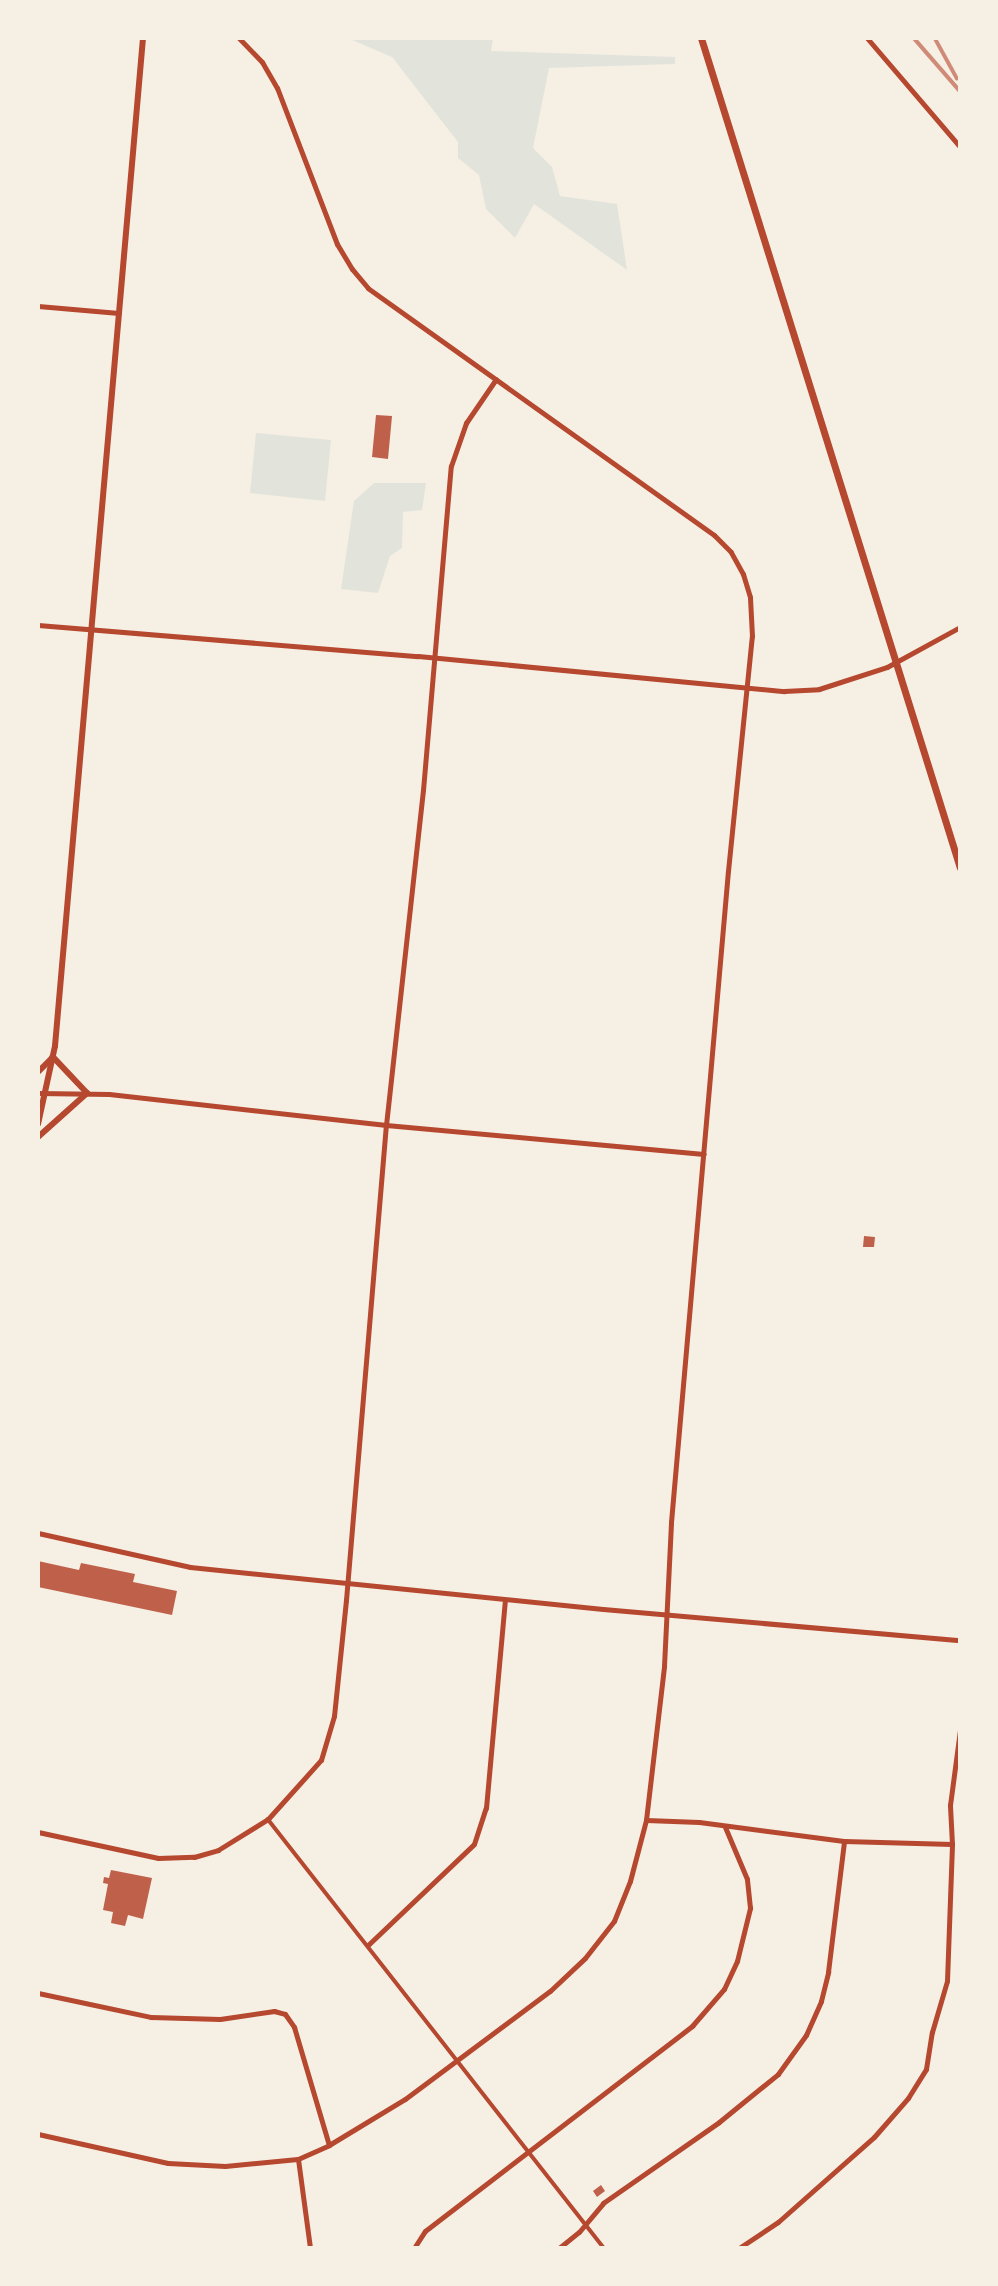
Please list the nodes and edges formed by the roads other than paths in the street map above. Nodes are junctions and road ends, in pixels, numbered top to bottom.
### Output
1 (143, 38) edge
2 (239, 38) edge
3 (701, 38) edge
4 (867, 38) edge
5 (960, 147) edge
6 (38, 306) edge
7 (119, 313) junction
8 (496, 379) junction
9 (38, 625) edge
10 (960, 626) edge
11 (91, 630) junction
12 (434, 658) junction
13 (895, 662) junction
14 (744, 689) junction
15 (960, 868) edge
16 (54, 1057) junction
17 (38, 1072) edge
18 (47, 1092) junction
19 (38, 1093) edge
20 (87, 1093) junction
21 (38, 1124) edge
22 (386, 1125) junction
23 (38, 1137) edge
24 (704, 1154) junction
25 (38, 1533) edge
26 (347, 1584) junction
27 (505, 1600) junction
28 (666, 1615) junction
29 (960, 1640) edge
30 (960, 1730) edge
31 (268, 1819) junction
32 (646, 1820) junction
33 (725, 1827) junction
34 (38, 1832) edge
35 (844, 1841) junction
36 (952, 1844) junction
37 (368, 1945) junction
38 (38, 1993) edge
39 (456, 2059) junction
40 (38, 2134) edge
41 (329, 2145) junction
42 (530, 2152) junction
43 (298, 2159) junction
44 (585, 2223) junction
45 (310, 2248) edge
46 (414, 2248) edge
47 (559, 2248) edge
48 (604, 2248) edge
49 (739, 2248) edge

1 - 7 street
2 - 8 street
3 - 13 main road
4 - 5 street
6 - 7 street
7 - 11 street
8 - 12 street
8 - 14 street
9 - 11 street
10 - 13 street
11 - 12 street
11 - 16 street
12 - 14 street
12 - 22 street
13 - 14 street
13 - 15 main road
14 - 24 street
16 - 17 street
16 - 18 street
16 - 20 street
18 - 19 street
18 - 20 street
18 - 21 street
20 - 22 street
20 - 23 street
22 - 24 street
22 - 26 street
24 - 28 street
25 - 26 street
26 - 27 street
26 - 31 street
27 - 28 street
27 - 37 street
28 - 29 street
28 - 32 street
30 - 36 street
31 - 34 street
31 - 37 street
32 - 33 street
32 - 39 street
33 - 35 street
33 - 42 street
35 - 36 street
35 - 44 street
36 - 49 street
37 - 39 street
38 - 41 street
39 - 41 street
39 - 42 street
40 - 43 street
41 - 43 street
42 - 44 street
42 - 46 street
43 - 45 street
44 - 47 street
44 - 48 street

